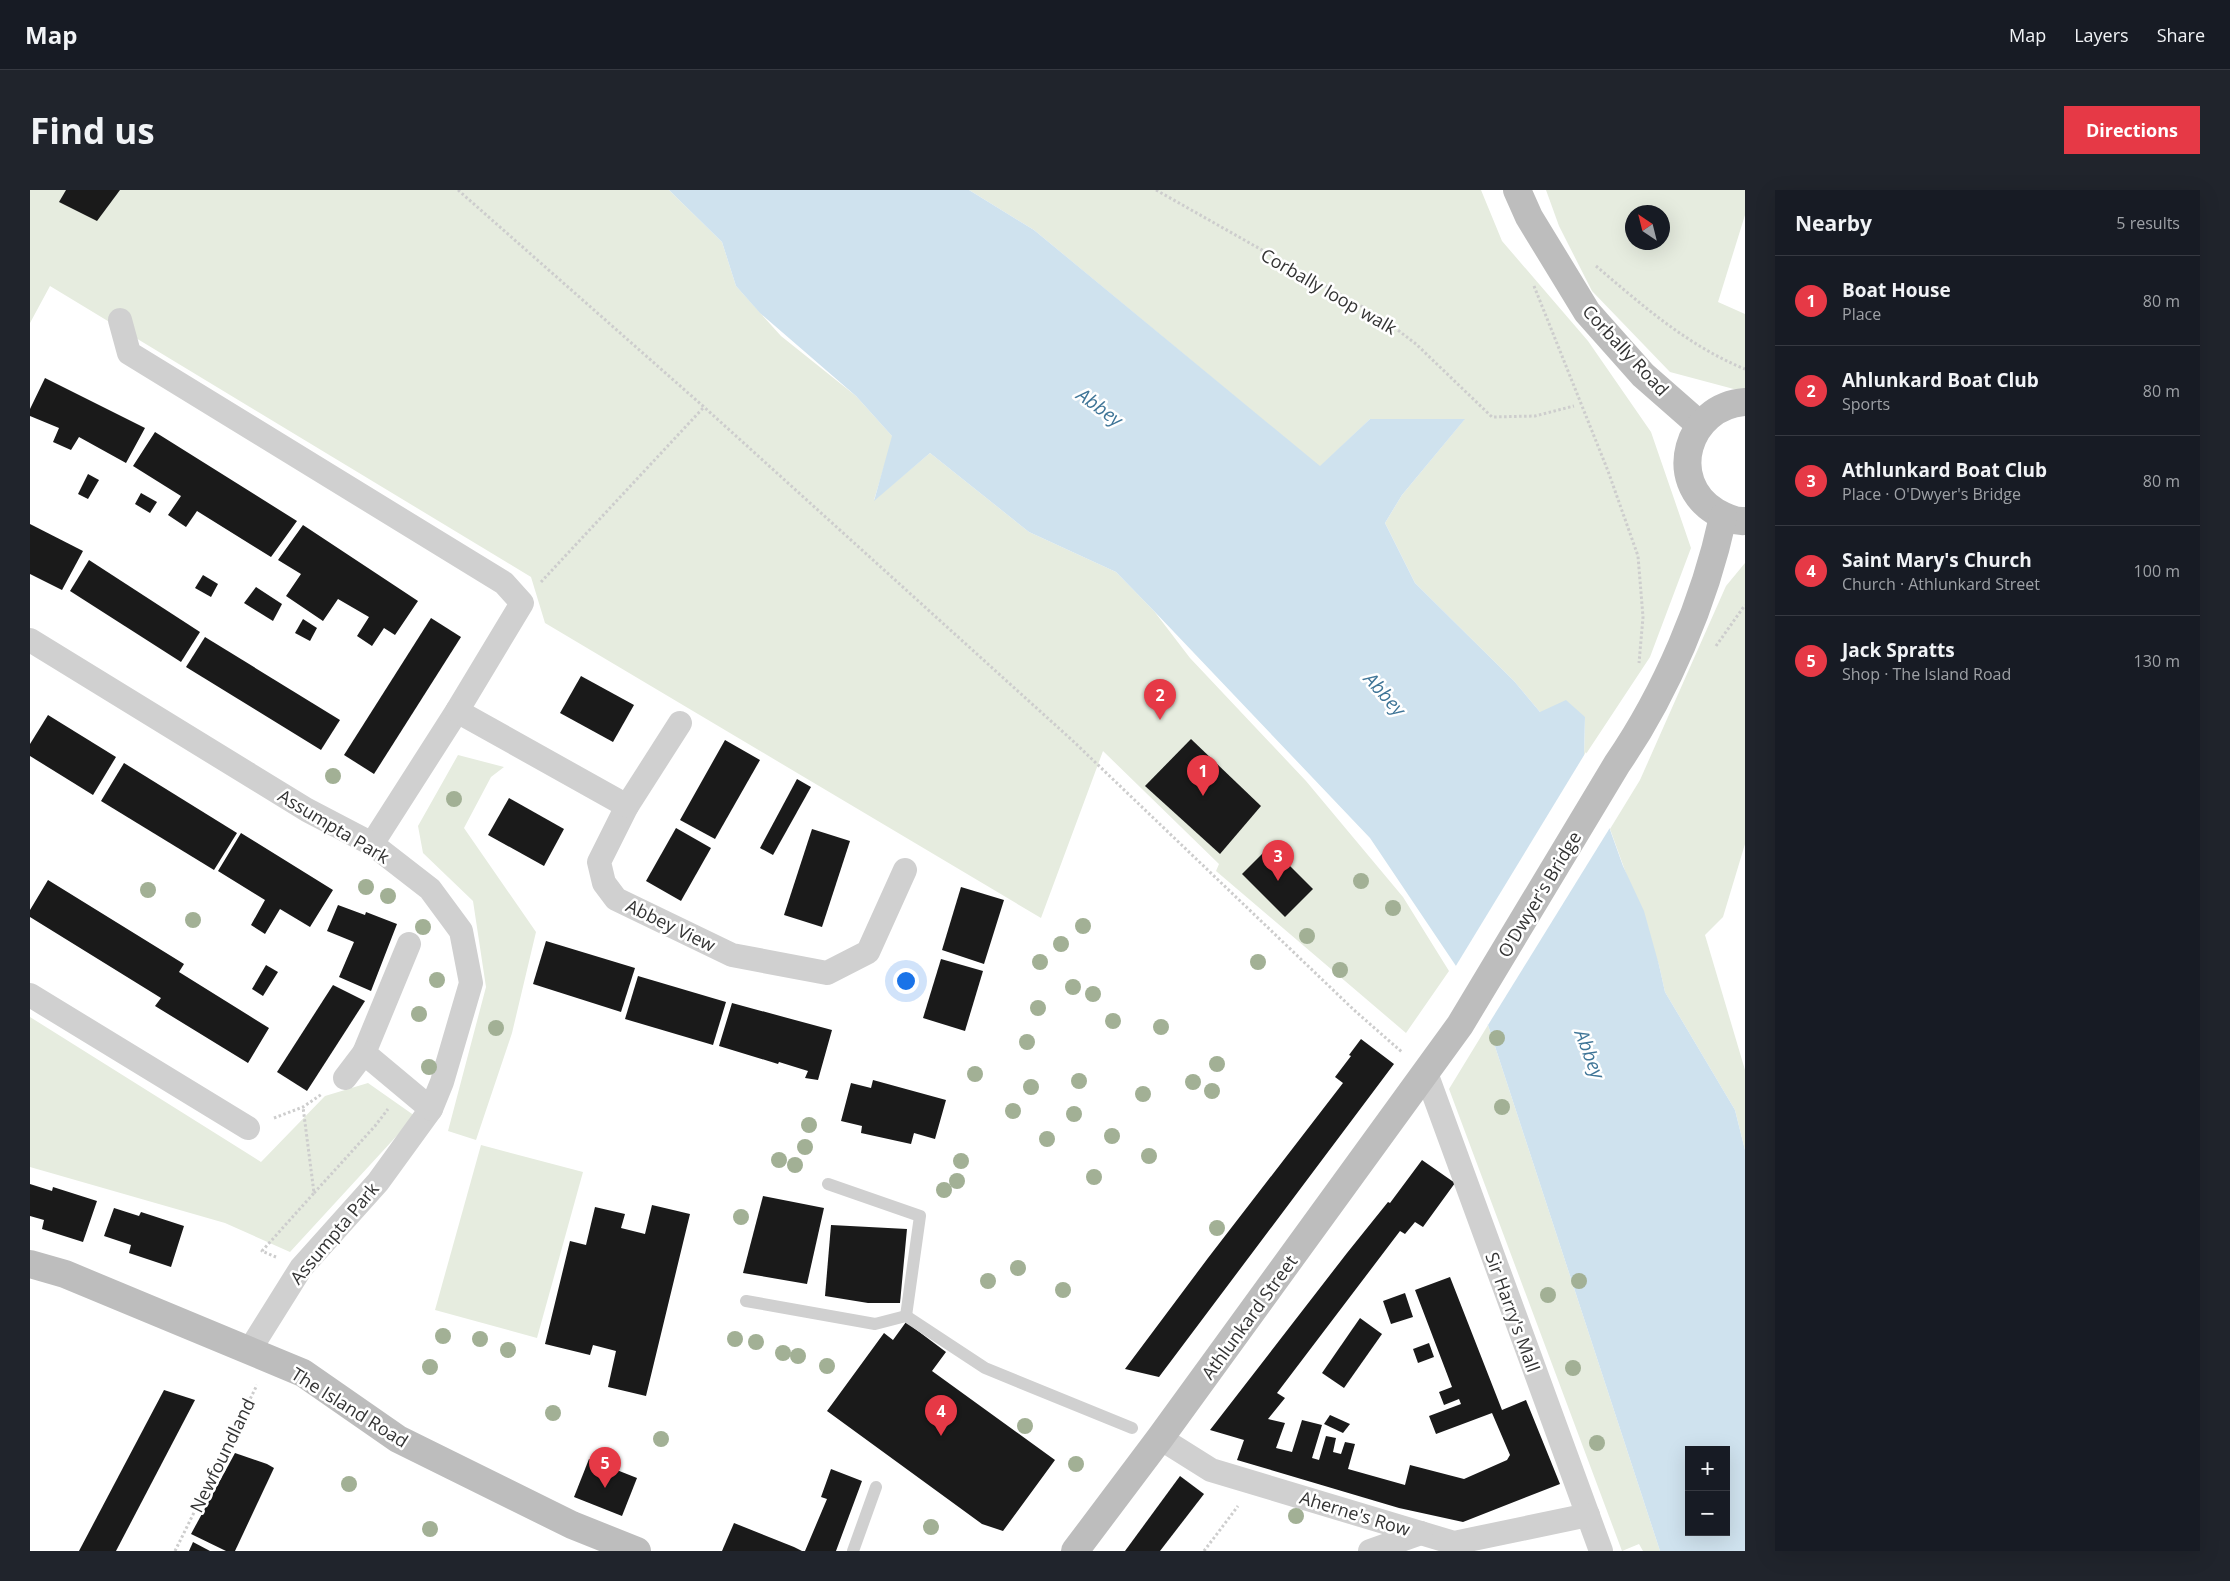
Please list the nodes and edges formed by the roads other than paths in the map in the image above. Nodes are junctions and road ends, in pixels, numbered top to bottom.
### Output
1 (1517, 190) edge
2 (120, 320) dead end
3 (1745, 402) edge
4 (1700, 424) junction
5 (1734, 519) edge
6 (30, 640) edge
7 (457, 711) junction
8 (680, 724) dead end
9 (627, 806) junction
10 (372, 844) junction
11 (905, 870) dead end
12 (410, 944) dead end
13 (30, 995) edge
14 (364, 1053) junction
15 (1424, 1077) junction
16 (345, 1078) road end
17 (431, 1109) junction
18 (248, 1128) road end
19 (828, 1184) dead end
20 (30, 1264) edge
21 (746, 1301) dead end
22 (906, 1316) junction
23 (259, 1355) junction
24 (1132, 1428) dead end
25 (1160, 1438) junction
26 (876, 1487) dead end
27 (1588, 1515) junction
28 (1421, 1533) junction
29 (1455, 1547) edge
30 (637, 1551) edge
31 (854, 1551) edge
32 (1075, 1551) edge
33 (1370, 1551) edge
34 (1601, 1551) edge

1 - 4 main road, Corbally Road
2 - 7 street
3 - 4 main road
4 - 5 main road
5 - 15 main road, O'Dwyer's Bridge
6 - 10 street, Assumpta Park
7 - 9 street
7 - 10 street
8 - 9 street, Abbey View
9 - 11 street, Abbey View
10 - 17 street, Assumpta Park
12 - 14 street
13 - 18 street
14 - 16 street
14 - 17 street
15 - 25 main road, Athlunkard Street
15 - 27 street, Sir Harry's Mall
17 - 23 street, Assumpta Park
19 - 22 lane
20 - 23 main road, The Island Road
21 - 22 lane
22 - 24 lane
23 - 30 main road, The Island Road
25 - 28 street, Aherne's Row
25 - 32 main road, Athlunkard Street
26 - 31 lane
27 - 29 street, Aherne's Row
27 - 34 street, Sir Harry's Mall
28 - 29 street, Aherne's Row
28 - 33 street

